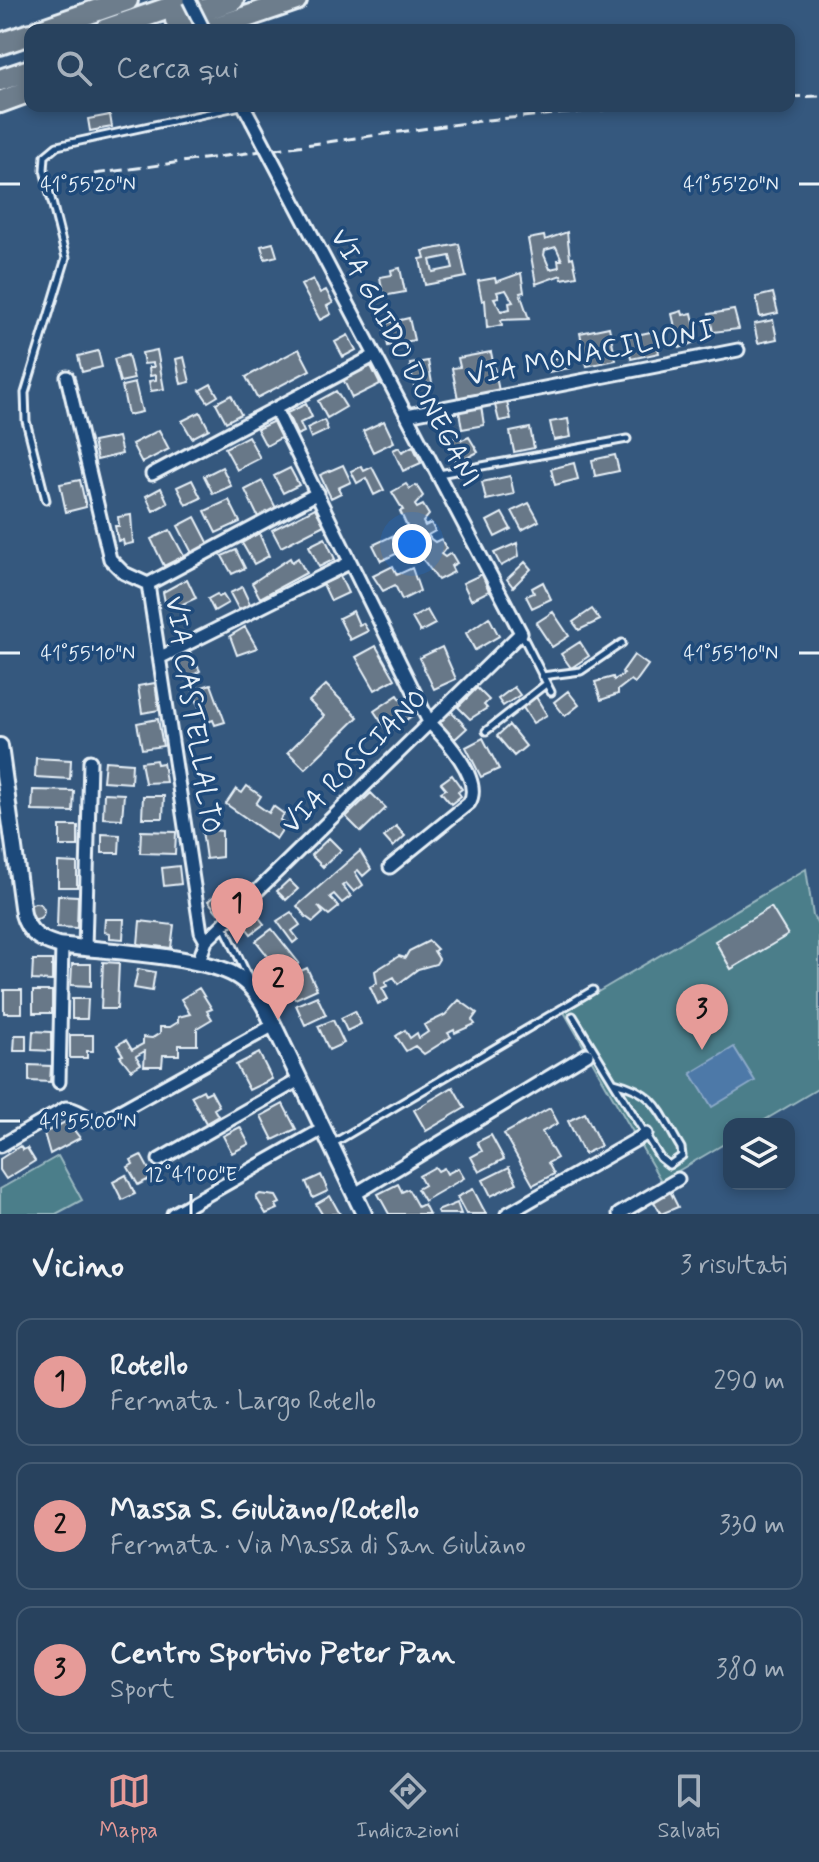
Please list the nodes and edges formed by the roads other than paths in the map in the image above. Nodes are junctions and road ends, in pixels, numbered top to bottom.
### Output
1 (127, 0) edge
2 (190, 0) edge
3 (233, 0) edge
4 (296, 0) edge
5 (57, 24) edge
6 (122, 24) edge
7 (163, 24) edge
8 (203, 24) edge
9 (224, 24) edge
10 (24, 36) edge
11 (0, 44) edge
12 (24, 58) edge
13 (0, 66) edge
14 (24, 72) edge
15 (0, 80) edge
16 (24, 93) edge
17 (0, 102) edge
18 (214, 112) edge
19 (246, 112) edge
20 (738, 350) dead end
21 (374, 356) junction
22 (67, 377) dead end
23 (275, 409) junction
24 (407, 415) junction
25 (627, 439) dead end
26 (152, 474) dead end
27 (438, 474) junction
28 (318, 493) junction
29 (46, 500) dead end
30 (349, 563) junction
31 (148, 584) junction
32 (521, 633) junction
33 (622, 643) dead end
34 (161, 657) junction
35 (542, 676) junction
36 (546, 684) junction
37 (551, 692) dead end
38 (429, 722) junction
39 (486, 731) dead end
40 (0, 751) edge
41 (90, 761) dead end
42 (390, 867) dead end
43 (223, 926) junction
44 (206, 941) junction
45 (62, 945) junction
46 (85, 949) junction
47 (198, 963) junction
48 (252, 989) junction
49 (593, 990) dead end
50 (573, 1016) dead end
51 (274, 1025) junction
52 (587, 1054) dead end
53 (299, 1080) junction
54 (59, 1082) dead end
55 (614, 1082) junction
56 (323, 1129) junction
57 (646, 1134) junction
58 (331, 1144) junction
59 (0, 1146) edge
60 (159, 1160) dead end
61 (678, 1179) dead end
62 (355, 1194) junction
63 (173, 1214) edge
64 (364, 1214) edge
65 (507, 1214) edge
66 (619, 1214) edge

1 - 5 highway
2 - 6 highway
2 - 8 street, bridge
3 - 7 highway
4 - 9 highway
10 - 11 highway
12 - 13 highway
14 - 15 highway
16 - 17 highway
18 - 29 lane
19 - 21 street, VIA GUIDO DONEGANI, bridge
20 - 24 street, VIA MONACILIONI
21 - 23 street
21 - 24 street, VIA GUIDO DONEGANI
22 - 31 street, VIA CASTELLALTO
23 - 26 street
23 - 28 street
24 - 27 street, VIA GUIDO DONEGANI
25 - 27 lane
27 - 32 street, VIA GUIDO DONEGANI
28 - 30 street
28 - 31 street
30 - 34 street
30 - 38 street
31 - 34 street, VIA CASTELLALTO
32 - 35 lane
32 - 38 street, VIA ROSCIANO
33 - 35 lane
34 - 44 street, VIA CASTELLALTO
35 - 36 lane
36 - 37 lane
36 - 39 lane
38 - 42 street
38 - 43 street, VIA ROSCIANO
40 - 45 street
41 - 46 street
43 - 44 street, VIA ROSCIANO
43 - 48 lane
44 - 47 street
45 - 46 street
45 - 54 street
46 - 47 street
47 - 48 street
48 - 51 street
49 - 58 lane
50 - 55 lane
51 - 53 street
51 - 59 street
52 - 62 street
53 - 56 street
53 - 60 street
55 - 57 lane
55 - 57 lane
56 - 58 street
56 - 63 street
57 - 65 street
58 - 62 street
61 - 66 street
62 - 64 street

